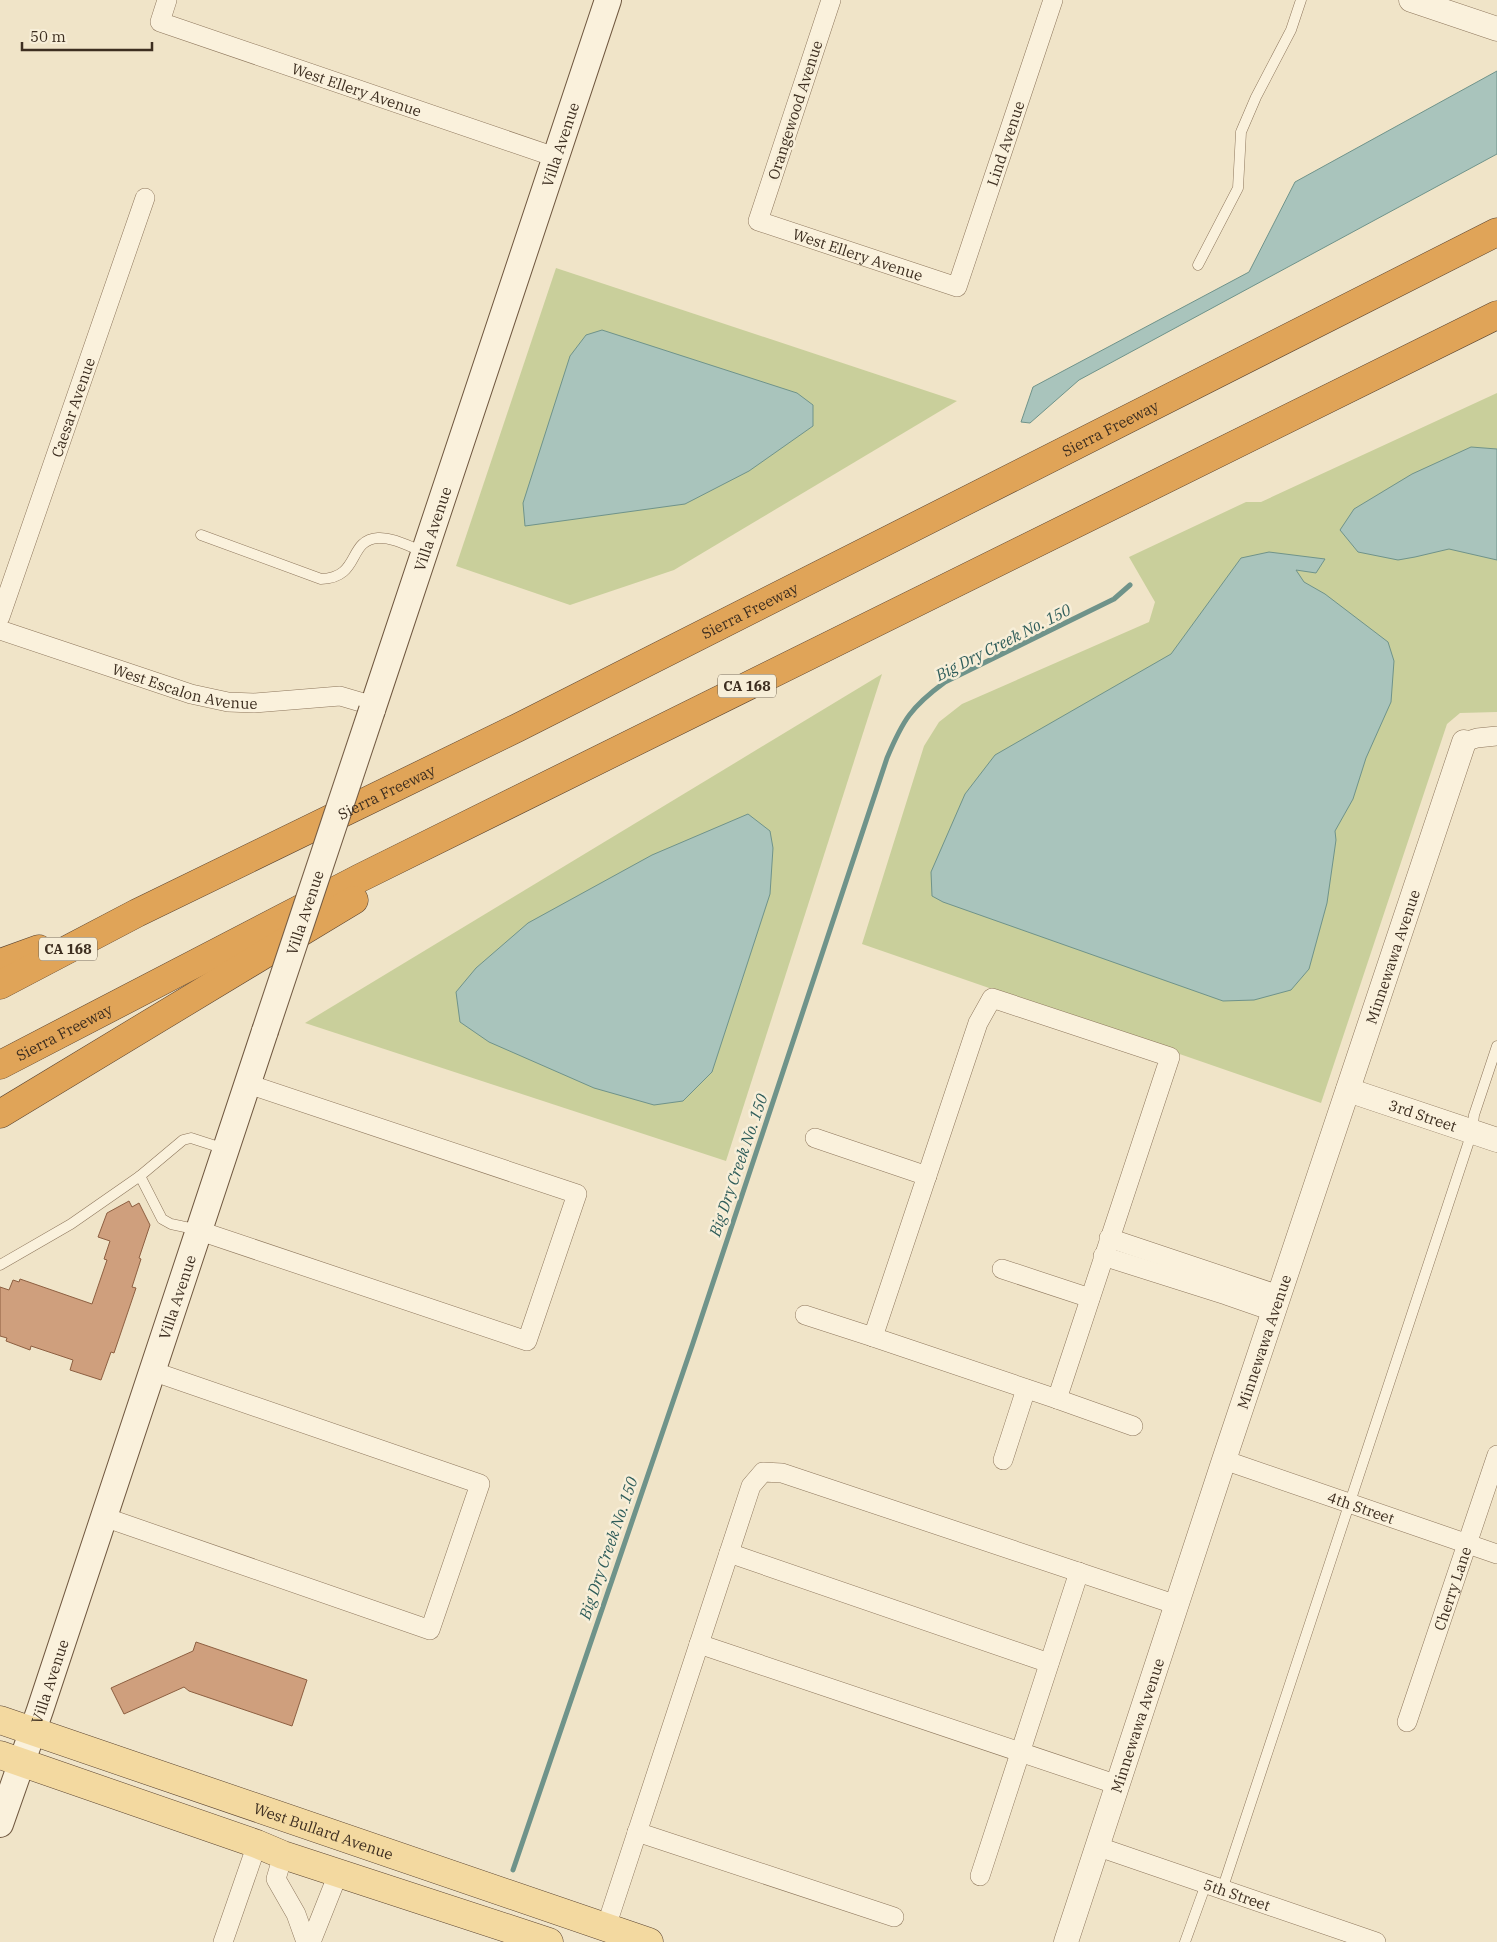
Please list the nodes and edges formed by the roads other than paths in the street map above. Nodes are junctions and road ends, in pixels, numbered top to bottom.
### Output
1 (167, 0) edge
2 (608, 0) edge
3 (831, 0) edge
4 (1053, 0) edge
5 (1301, 0) edge
6 (1411, 0) edge
7 (1497, 29) edge
8 (555, 157) junction
9 (145, 198) dead end
10 (758, 221) joint
11 (1497, 232) edge
12 (1198, 265) dead end
13 (957, 287) joint
14 (1497, 315) edge
15 (200, 535) dead end
16 (425, 552) junction
17 (0, 616) edge
18 (0, 630) edge
19 (373, 708) junction
20 (1497, 736) edge
21 (1464, 742) joint
22 (529, 795) junction
23 (137, 913) junction
24 (0, 963) edge
25 (0, 985) edge
26 (1497, 1046) edge
27 (0, 1065) edge
28 (248, 1084) junction
29 (1348, 1090) junction
30 (0, 1114) edge
31 (1472, 1132) junction
32 (815, 1138) dead end
33 (1497, 1140) edge
34 (226, 1149) junction
35 (140, 1176) junction
36 (927, 1176) junction
37 (200, 1231) junction
38 (1109, 1238) junction
39 (1103, 1256) junction
40 (0, 1265) edge
41 (1002, 1269) dead end
42 (1194, 1276) junction
43 (1090, 1298) junction
44 (1277, 1304) junction
45 (805, 1315) dead end
46 (873, 1338) junction
47 (152, 1371) junction
48 (1026, 1389) junction
49 (1057, 1399) junction
50 (1133, 1426) dead end
51 (1497, 1455) edge
52 (1003, 1460) dead end
53 (1224, 1460) junction
54 (1349, 1503) junction
55 (104, 1517) junction
56 (1468, 1544) junction
57 (730, 1553) junction
58 (1497, 1554) edge
59 (1079, 1572) junction
60 (1177, 1605) junction
61 (699, 1644) junction
62 (1049, 1663) junction
63 (0, 1720) edge
64 (1407, 1722) dead end
65 (33, 1732) junction
66 (1020, 1752) junction
67 (11, 1759) edge
68 (1118, 1785) junction
69 (0, 1824) edge
70 (638, 1832) junction
71 (257, 1844) junction
72 (1098, 1847) junction
73 (283, 1855) junction
74 (338, 1874) junction
75 (980, 1876) dead end
76 (1214, 1887) junction
77 (436, 1904) junction
78 (894, 1918) dead end
79 (606, 1928) junction
80 (223, 1942) edge
81 (306, 1942) edge
82 (311, 1942) edge
83 (549, 1942) edge
84 (648, 1942) edge
85 (1066, 1942) edge
86 (1185, 1942) edge
87 (1376, 1942) edge

1 - 8 street, West Ellery Avenue
2 - 8 main road, Villa Avenue
3 - 10 street, Orangewood Avenue
4 - 13 street, Lind Avenue
5 - 12 lane
6 - 7 street
8 - 16 main road, Villa Avenue
9 - 17 street, Caesar Avenue
10 - 13 street, West Ellery Avenue
11 - 23 highway, Sierra Freeway / CA 168
14 - 22 highway, Sierra Freeway / CA 168
15 - 16 lane
16 - 19 main road, Villa Avenue
18 - 19 street, West Escalon Avenue
19 - 28 main road, Villa Avenue, bridge
20 - 21 street
21 - 29 street, Minnewawa Avenue
22 - 27 highway, Sierra Freeway / CA 168
22 - 30 highway
23 - 24 highway
23 - 25 highway, Sierra Freeway / CA 168
26 - 31 lane
28 - 34 main road, Villa Avenue
28 - 37 street
29 - 31 street, 3rd Street
29 - 44 street, Minnewawa Avenue
31 - 33 street, 3rd Street
31 - 54 lane
32 - 36 street
34 - 35 lane
34 - 37 main road, Villa Avenue
35 - 37 lane
35 - 40 lane
36 - 38 street
36 - 46 street
37 - 47 main road, Villa Avenue
38 - 39 street
38 - 42 street
39 - 42 street
39 - 43 street
41 - 43 street
42 - 44 street
43 - 49 street
44 - 53 street, Minnewawa Avenue
45 - 46 street
46 - 48 street
47 - 55 main road, Villa Avenue
47 - 55 street
48 - 49 street
48 - 52 street
49 - 50 street
51 - 56 street, Cherry Lane
53 - 54 street, 4th Street
53 - 60 street, Minnewawa Avenue
54 - 56 street, 4th Street
54 - 76 lane
55 - 65 main road, Villa Avenue
56 - 58 street, 4th Street
56 - 64 street, Cherry Lane
57 - 59 street
57 - 61 street
57 - 62 street
59 - 60 street
59 - 62 street
60 - 68 street, Minnewawa Avenue
61 - 66 street
61 - 70 street
62 - 66 street
63 - 65 main road, West Bullard Avenue
65 - 67 main road, Villa Avenue
65 - 79 main road, West Bullard Avenue
66 - 68 street
66 - 75 street
67 - 69 main road, Villa Avenue
67 - 71 main road
68 - 72 street, Minnewawa Avenue
70 - 78 street
70 - 79 street
71 - 73 main road
71 - 80 street
72 - 76 street, 5th Street
72 - 85 street, Minnewawa Avenue
73 - 74 main road
73 - 81 street
74 - 77 main road
74 - 82 street
76 - 86 lane
76 - 87 street, 5th Street
77 - 79 main road
77 - 83 main road
79 - 84 main road, West Bullard Avenue

